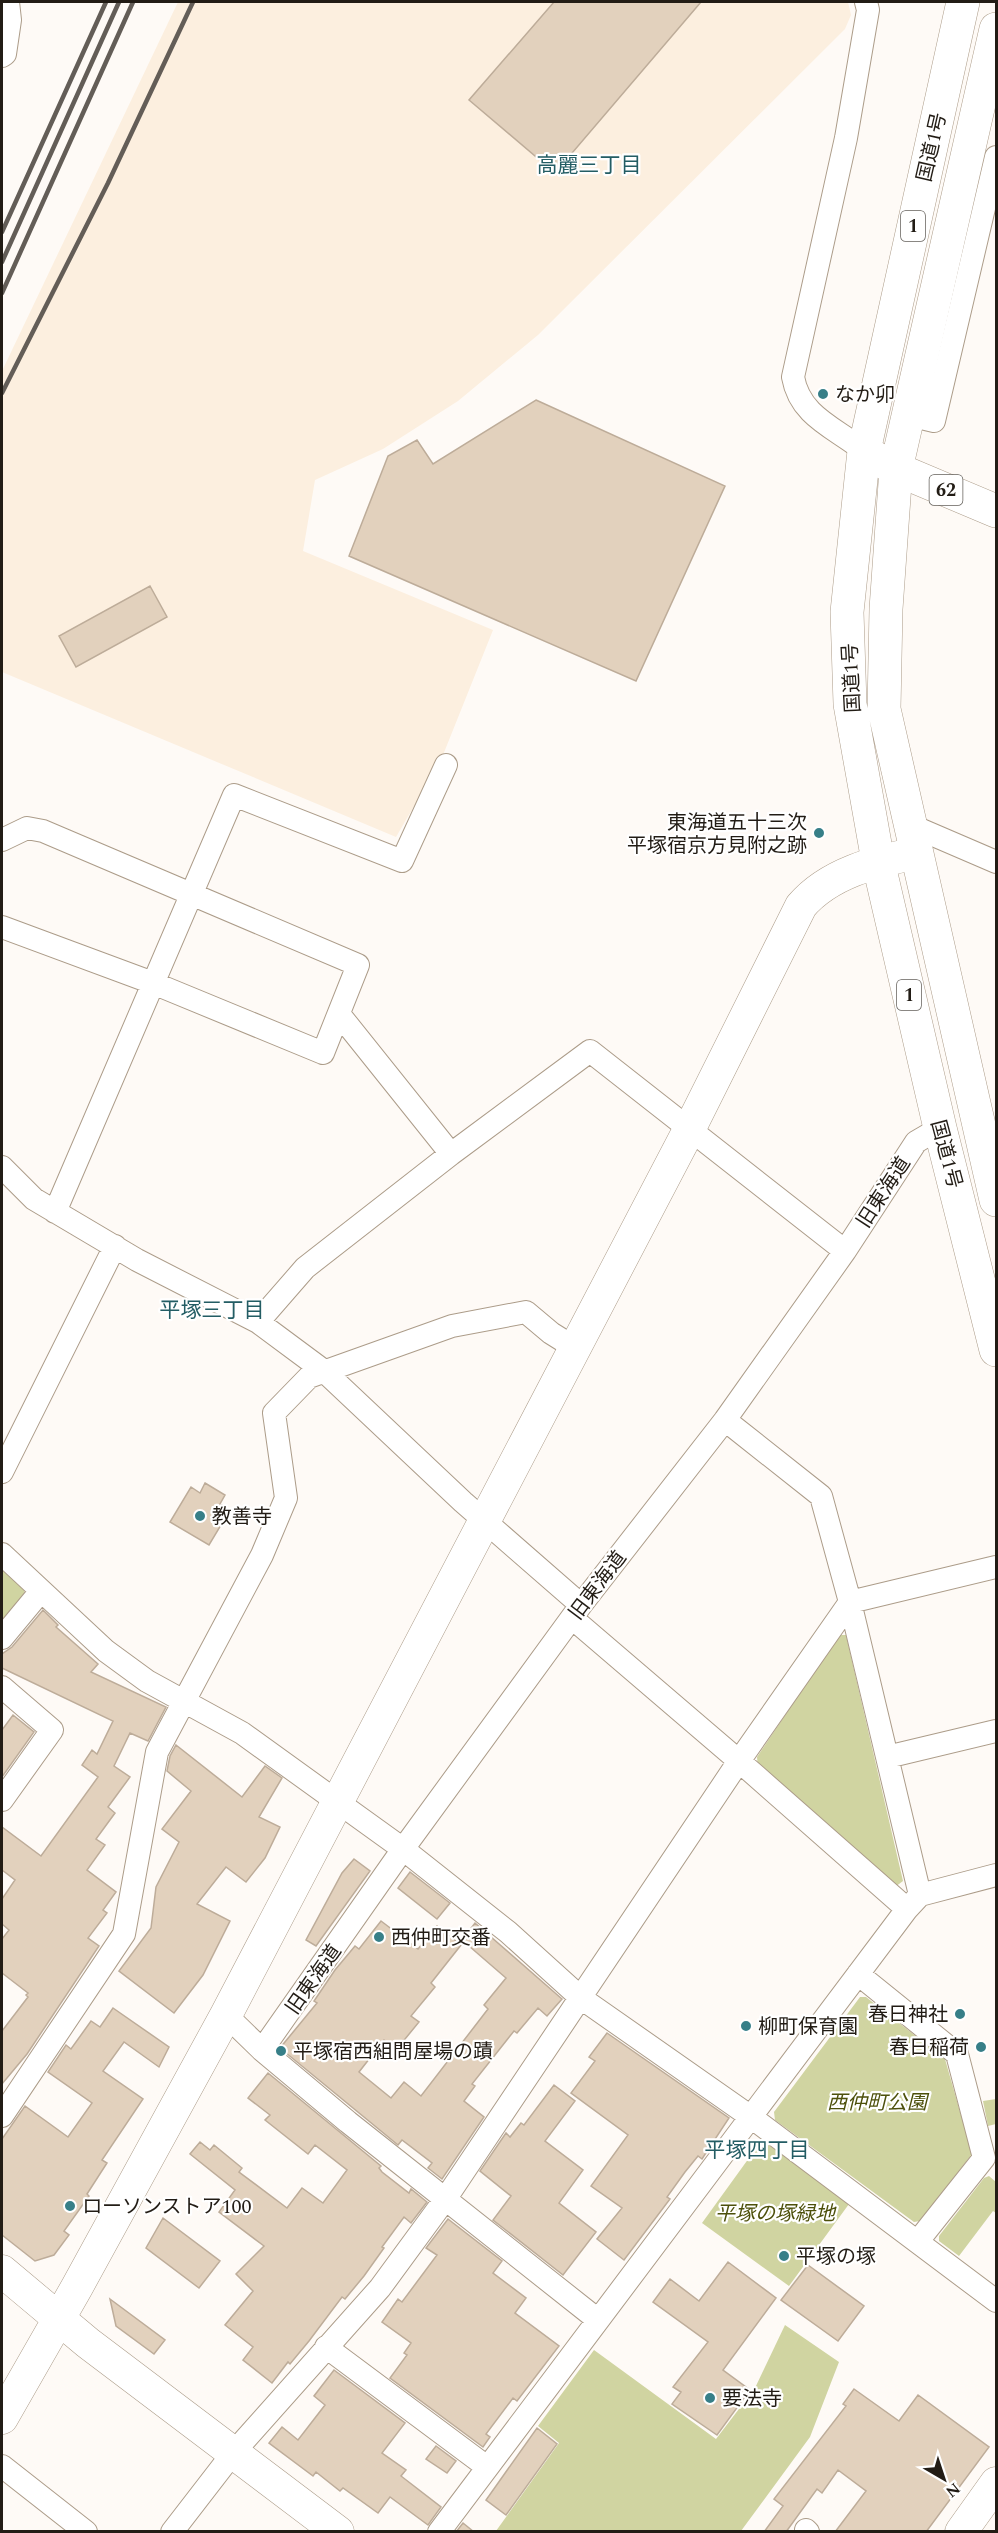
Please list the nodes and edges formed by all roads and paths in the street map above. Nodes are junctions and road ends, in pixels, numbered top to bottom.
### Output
1 (8, 2) edge
2 (866, 2) edge
3 (963, 2) edge
4 (996, 29) edge
5 (2, 56) edge
6 (996, 157) edge
7 (909, 415) junction
8 (864, 451) junction
9 (896, 470) junction
10 (996, 511) edge
11 (446, 765) dead end
12 (913, 839) junction
13 (2, 840) edge
14 (878, 861) junction
15 (996, 862) edge
16 (191, 893) junction
17 (2, 927) edge
18 (153, 983) junction
19 (339, 1014) junction
20 (690, 1128) junction
21 (940, 1128) junction
22 (451, 1154) junction
23 (2, 1167) edge
24 (996, 1200) edge
25 (55, 1212) junction
26 (115, 1246) junction
27 (845, 1251) junction
28 (258, 1322) junction
29 (575, 1348) junction
30 (996, 1350) edge
31 (324, 1371) junction
32 (725, 1420) junction
33 (2, 1472) edge
34 (485, 1521) junction
35 (2, 1554) edge
36 (996, 1567) edge
37 (41, 1591) junction
38 (850, 1602) junction
39 (576, 1611) junction
40 (2, 1638) edge
41 (2, 1688) edge
42 (183, 1702) junction
43 (996, 1731) edge
44 (887, 1757) junction
45 (739, 1761) junction
46 (2, 1800) edge
47 (336, 1801) junction
48 (403, 1849) junction
49 (996, 1875) edge
50 (914, 1902) junction
51 (858, 1974) junction
52 (581, 1998) junction
53 (226, 2015) junction
54 (262, 2050) junction
55 (2, 2116) edge
56 (751, 2117) junction
57 (990, 2162) edge
58 (446, 2198) junction
59 (918, 2241) junction
60 (2, 2271) edge
61 (996, 2301) edge
62 (59, 2320) junction
63 (598, 2320) junction
64 (326, 2347) junction
65 (2, 2418) edge
66 (232, 2453) junction
67 (2, 2466) edge
68 (487, 2467) junction
69 (996, 2482) edge
70 (86, 2532) edge
71 (172, 2532) edge
72 (338, 2532) edge
73 (439, 2532) edge
74 (961, 2532) edge

1 - 5 street
2 - 8 street
3 - 8 main road, 国道1号 / 1
4 - 7 main road, 国道1号 / 1
6 - 7 street
7 - 9 main road, 国道1号 / 1
8 - 9 main road, 62
8 - 14 main road, 国道1号 / 1
9 - 10 main road, 62
9 - 12 main road, 国道1号 / 1
11 - 16 street
12 - 14 street
12 - 15 street
12 - 24 main road, 国道1号 / 1
13 - 16 street
14 - 20 street
14 - 21 main road, 国道1号 / 1
16 - 18 street
16 - 19 street
17 - 18 street
18 - 19 street
18 - 25 street
19 - 22 street
20 - 22 street
20 - 27 street
20 - 29 street
21 - 27 street, 旧東海道
21 - 30 main road, 国道1号 / 1
22 - 28 street
23 - 25 street
25 - 26 street
26 - 28 street
26 - 33 street
27 - 32 street, 旧東海道
28 - 31 street
29 - 31 street
29 - 34 street
31 - 34 street
31 - 42 street
32 - 38 street
32 - 39 street, 旧東海道
34 - 39 street
34 - 47 street
35 - 37 street
36 - 38 street
37 - 40 street
37 - 42 street
38 - 44 street
38 - 45 street
39 - 45 street
39 - 48 street, 旧東海道
41 - 46 street
42 - 47 street
42 - 55 street
43 - 44 street
44 - 50 street
45 - 50 street
45 - 52 street
47 - 48 street
47 - 53 street
48 - 52 street
48 - 54 street, 旧東海道
49 - 50 street
50 - 51 street
51 - 56 street
51 - 57 street
52 - 56 street
52 - 58 street
53 - 54 street
53 - 62 street
54 - 58 street
56 - 59 street
56 - 63 street
57 - 59 street
58 - 63 street
58 - 64 street
59 - 61 street
60 - 62 street
62 - 65 street
62 - 66 street
63 - 68 street
64 - 66 street
64 - 68 street
66 - 71 street
66 - 72 street
67 - 70 street
68 - 73 street
69 - 74 street

